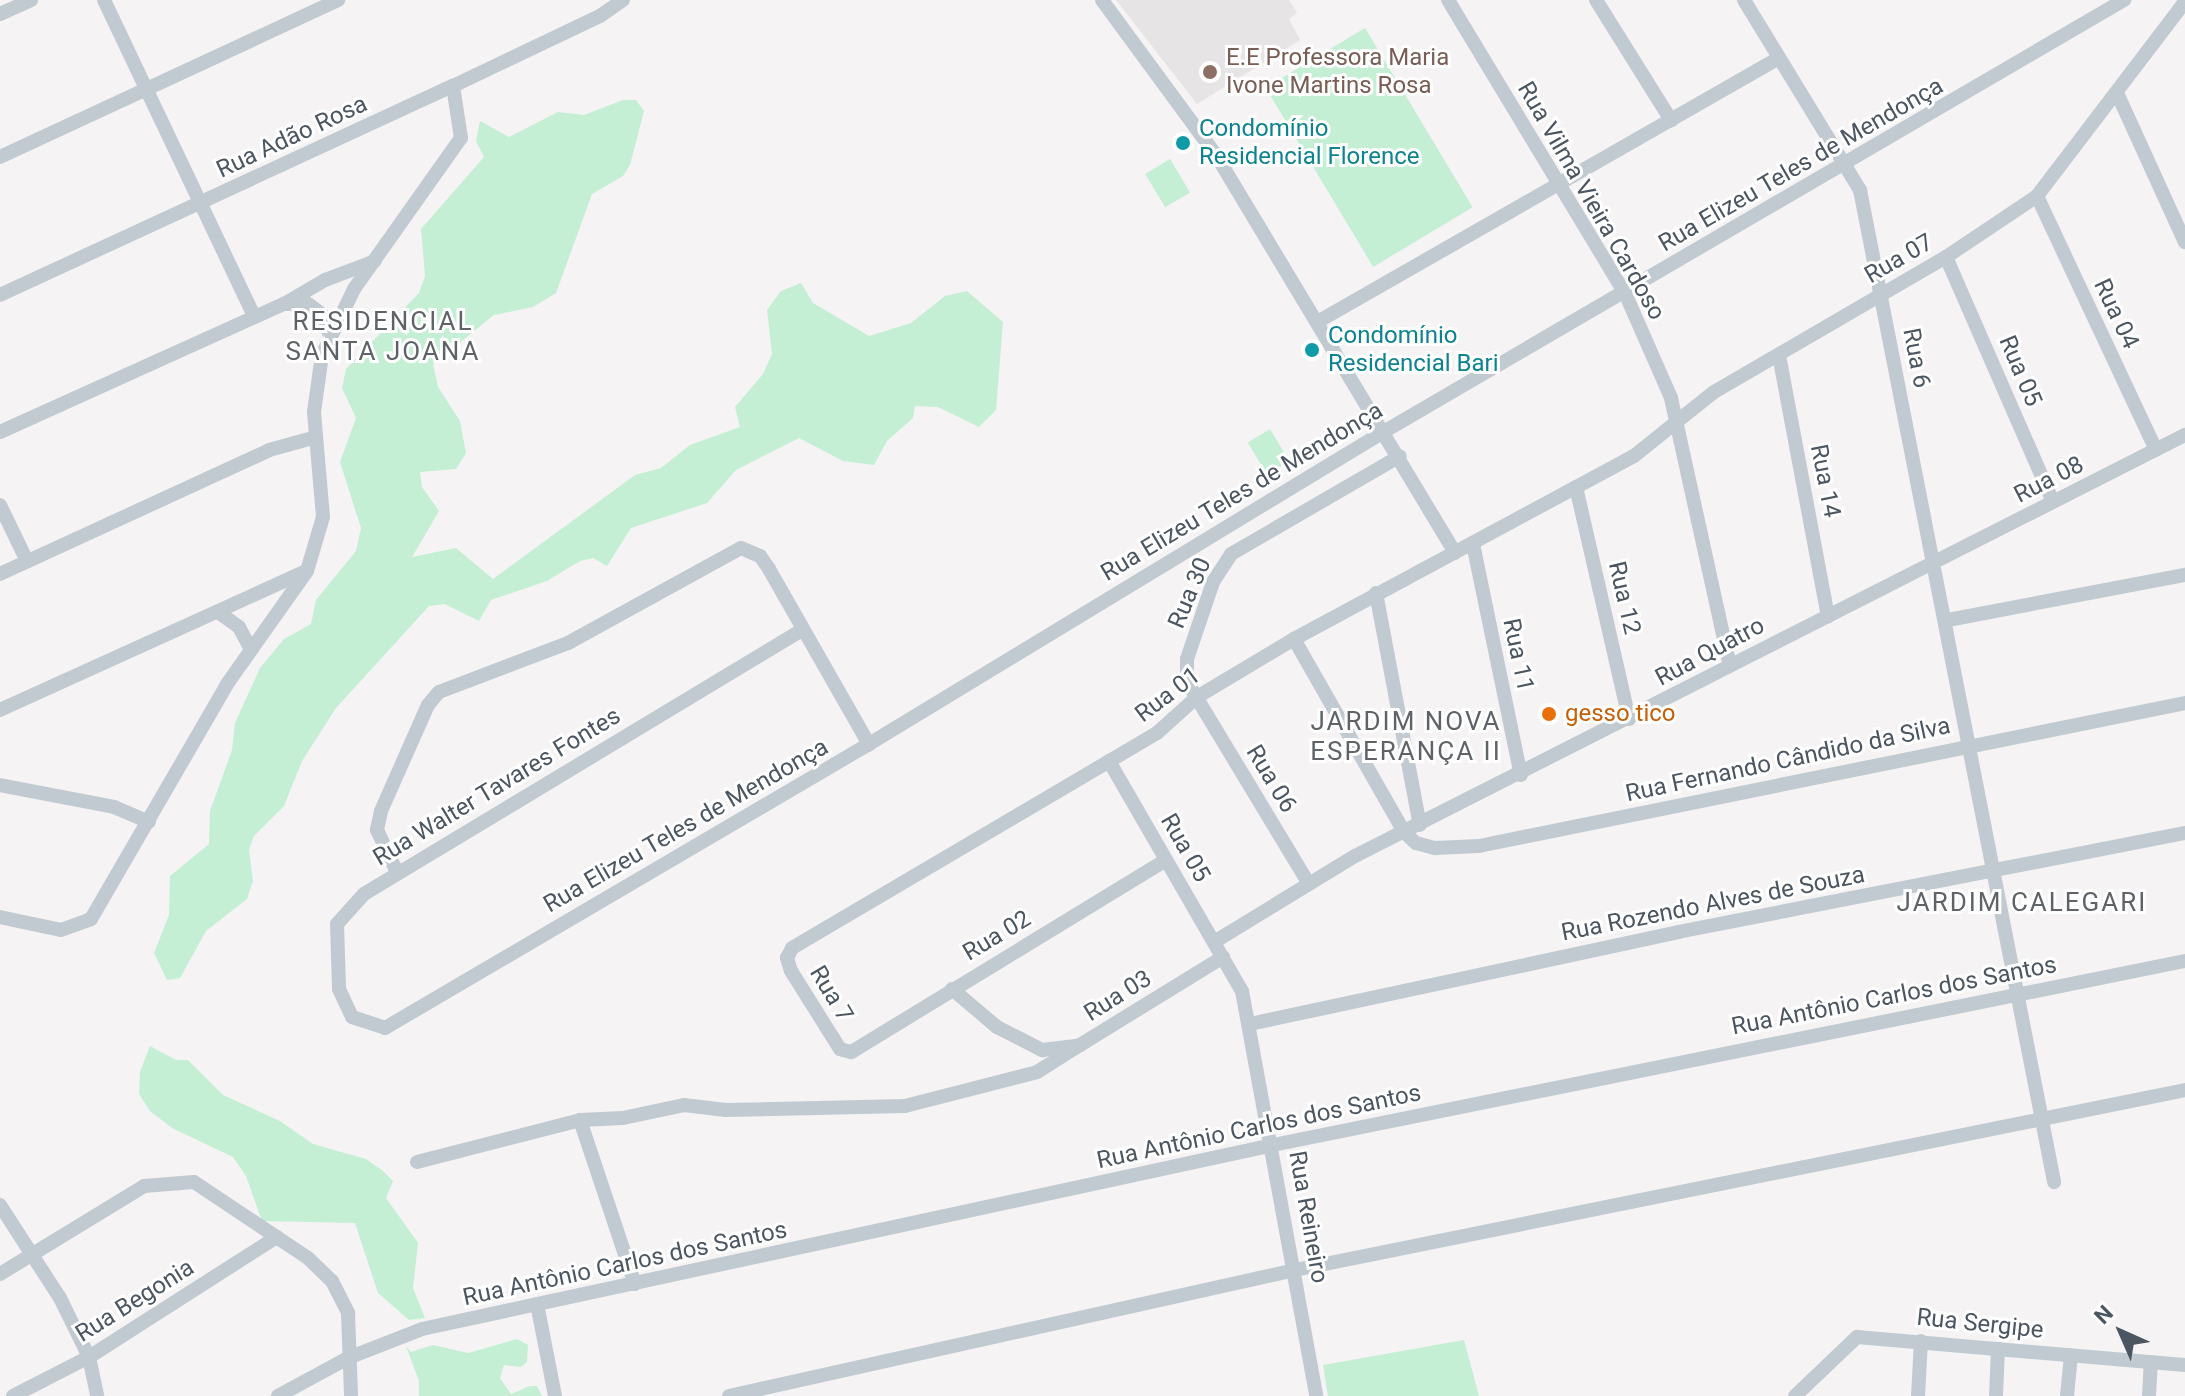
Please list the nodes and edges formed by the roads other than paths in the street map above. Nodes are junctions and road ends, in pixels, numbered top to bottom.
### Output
1 (31, 0) edge
2 (104, 0) edge
3 (338, 0) edge
4 (623, 0) edge
5 (1102, 0) edge
6 (1448, 0) edge
7 (1596, 0) edge
8 (1744, 0) edge
9 (2124, 0) edge
10 (2185, 2) edge
11 (0, 14) edge
12 (1779, 58) junction
13 (453, 86) junction
14 (147, 90) junction
15 (2117, 93) junction
16 (1671, 120) junction
17 (0, 157) edge
18 (1846, 164) junction
19 (1560, 184) junction
20 (2037, 196) junction
21 (202, 203) junction
22 (2185, 242) edge
23 (1946, 257) junction
24 (375, 261) junction
25 (1625, 293) junction
26 (0, 295) edge
27 (1881, 295) junction
28 (284, 304) junction
29 (254, 316) junction
30 (1319, 321) junction
31 (329, 333) junction
32 (1779, 355) junction
33 (1679, 419) junction
34 (1385, 431) junction
35 (0, 432) edge
36 (2185, 435) edge
37 (316, 437) junction
38 (2156, 450) junction
39 (1400, 456) junction
40 (1576, 487) junction
41 (2053, 502) junction
42 (0, 505) edge
43 (1473, 544) junction
44 (1455, 553) junction
45 (27, 561) junction
46 (1933, 564) junction
47 (307, 571) junction
48 (0, 574) edge
49 (2185, 575) edge
50 (1376, 593) junction
51 (221, 614) junction
52 (1828, 616) junction
53 (1948, 620) junction
54 (802, 630) junction
55 (1294, 639) junction
56 (251, 650) junction
57 (1730, 666) junction
58 (1197, 697) junction
59 (2185, 703) edge
60 (0, 710) edge
61 (1629, 719) junction
62 (869, 744) junction
63 (1973, 745) junction
64 (1109, 761) junction
65 (1521, 775) junction
66 (0, 785) edge
67 (149, 822) junction
68 (1420, 825) junction
69 (1404, 832) junction
70 (2185, 833) edge
71 (1166, 860) junction
72 (1995, 870) junction
73 (397, 872) junction
74 (1309, 884) junction
75 (0, 917) edge
76 (1214, 942) junction
77 (792, 948) joint
78 (1223, 957) junction
79 (2185, 961) edge
80 (952, 989) junction
81 (2019, 993) junction
82 (1250, 1024) junction
83 (385, 1028) joint
84 (1080, 1045) junction
85 (851, 1052) joint
86 (2185, 1090) edge
87 (2045, 1117) junction
88 (580, 1120) junction
89 (1273, 1145) junction
90 (417, 1162) dead end
91 (2054, 1182) dead end
92 (0, 1205) edge
93 (277, 1237) junction
94 (35, 1255) junction
95 (1295, 1270) junction
96 (0, 1274) edge
97 (635, 1284) junction
98 (537, 1304) junction
99 (1921, 1341) junction
100 (1998, 1349) junction
101 (2071, 1355) junction
102 (89, 1357) junction
103 (348, 1358) junction
104 (2151, 1362) junction
105 (2185, 1365) edge
106 (1807, 1383) junction
107 (13, 1396) edge
108 (97, 1396) edge
109 (278, 1396) edge
110 (351, 1396) edge
111 (555, 1396) edge
112 (729, 1396) edge
113 (1316, 1396) edge
114 (1795, 1396) edge
115 (1817, 1396) edge
116 (1918, 1396) edge
117 (1996, 1396) edge
118 (2067, 1396) edge
119 (2149, 1396) edge

1 - 11 street
2 - 14 street
3 - 14 street
4 - 13 street, Rua Adão Rosa
5 - 30 street
6 - 19 street, Rua Vilma Vieira Cardoso
7 - 16 street
8 - 12 street, Rua 6
9 - 18 street, Rua Elizeu Teles de Mendonça
10 - 15 street, Rua 07
12 - 16 street
12 - 18 street, Rua 6
13 - 21 street, Rua Adão Rosa
13 - 24 street
14 - 17 street
14 - 21 street
15 - 20 street, Rua 07
15 - 22 street
16 - 19 street
18 - 25 street, Rua Elizeu Teles de Mendonça
18 - 27 street, Rua 6
19 - 25 street, Rua Vilma Vieira Cardoso
19 - 30 street
20 - 23 street, Rua 07
20 - 38 street, Rua 04
21 - 26 street, Rua Adão Rosa
21 - 29 street
23 - 27 street, Rua 07
23 - 41 street, Rua 05
24 - 28 street
24 - 31 street
25 - 33 street, Rua Vilma Vieira Cardoso
25 - 34 street, Rua Elizeu Teles de Mendonça
27 - 32 street, Rua 07
27 - 46 street, Rua 6
28 - 29 street
28 - 31 street
29 - 35 street
30 - 34 street
31 - 37 street
32 - 33 street, Rua 07
32 - 52 street, Rua 14
33 - 40 street, Rua 07
33 - 57 street, Rua Vilma Vieira Cardoso
34 - 39 street
34 - 62 street, Rua Elizeu Teles de Mendonça
36 - 38 street, Rua 08
37 - 45 street
37 - 47 street
38 - 41 street, Rua 08
39 - 44 street
39 - 58 street, Rua 30
40 - 43 street, Rua 01
40 - 61 street, Rua 12
41 - 46 street, Rua 08
42 - 45 street
43 - 44 street, Rua 01
43 - 65 street, Rua 11
44 - 50 street, Rua 01
45 - 48 street
46 - 52 street, Rua Quatro
46 - 53 street, Rua 6
47 - 51 street
47 - 56 street
49 - 53 street
50 - 55 street, Rua 01
50 - 68 street
51 - 56 street
51 - 60 street
52 - 57 street, Rua Quatro
53 - 63 street, Rua 6
54 - 62 street
54 - 73 street, Rua Walter Tavares Fontes
54 - 73 street
55 - 58 street, Rua 01
55 - 69 street
56 - 67 street
57 - 61 street, Rua Quatro
58 - 64 street, Rua 01
58 - 74 street, Rua 06
59 - 63 street, Rua Fernando Cândido da Silva
61 - 65 street, Rua Quatro
62 - 83 street, Rua Elizeu Teles de Mendonça
63 - 69 street, Rua Fernando Cândido da Silva
63 - 72 street, Rua 6
64 - 71 street, Rua 05
64 - 77 street, Rua 01
65 - 68 street, Rua Quatro
66 - 67 street
67 - 75 street
68 - 69 street, Rua Quatro
69 - 74 street, Rua Quatro
70 - 72 street, Rua Rozendo Alves de Souza
71 - 76 street, Rua 05
71 - 80 street, Rua 02
72 - 81 street, Rua 6
72 - 82 street, Rua Rozendo Alves de Souza
73 - 83 street, Rua Walter Tavares Fontes
74 - 76 street, Rua Quatro
76 - 78 street, Rua 05
77 - 85 street, Rua 7
78 - 82 street, Rua Reineiro
78 - 84 street, Rua 03
79 - 81 street, Rua Antônio Carlos dos Santos
80 - 84 street, Rua 03
80 - 85 street, Rua 02
81 - 87 street, Rua 6
81 - 89 street, Rua Antônio Carlos dos Santos
82 - 89 street, Rua Reineiro
84 - 88 street
86 - 87 street
87 - 91 street, Rua 6
87 - 95 street
88 - 90 street
88 - 97 street
89 - 95 street, Rua Reineiro
89 - 97 street, Rua Antônio Carlos dos Santos
92 - 94 street
93 - 94 street
93 - 102 street, Rua Begonia
93 - 103 street
94 - 96 street
94 - 102 street
95 - 112 street
95 - 113 street, Rua Reineiro
97 - 98 street, Rua Antônio Carlos dos Santos
98 - 103 street, Rua Antônio Carlos dos Santos
98 - 111 street
99 - 100 street, Rua Sergipe
99 - 106 street, Rua Sergipe
99 - 116 street
100 - 101 street, Rua Sergipe
100 - 117 street
101 - 104 street, Rua Sergipe
101 - 118 street
102 - 107 street, Rua Begonia
102 - 108 street
103 - 109 street, Rua Antônio Carlos dos Santos
103 - 110 street
104 - 105 street, Rua Sergipe
104 - 119 street
106 - 114 street, Rua Sergipe
106 - 115 street

